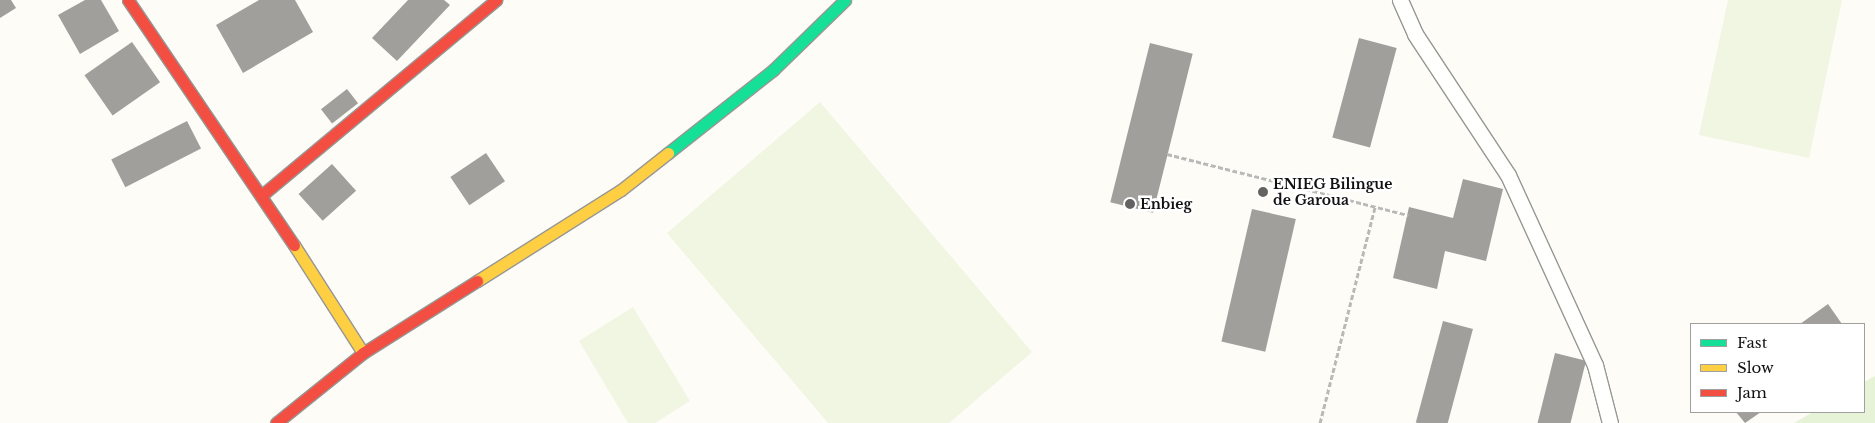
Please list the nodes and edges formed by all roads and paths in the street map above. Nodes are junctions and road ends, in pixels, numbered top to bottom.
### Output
1 (128, 0) edge
2 (496, 0) edge
3 (845, 0) edge
4 (1400, 0) edge
5 (1167, 154) dead end
6 (262, 194) junction
7 (1375, 207) junction
8 (1408, 215) dead end
9 (363, 353) junction
10 (276, 423) edge
11 (1320, 423) edge
12 (1610, 423) edge

1 - 6 street
2 - 6 street
3 - 9 street
4 - 12 lane
5 - 7 path
6 - 9 street
7 - 8 path
7 - 11 path
9 - 10 street

